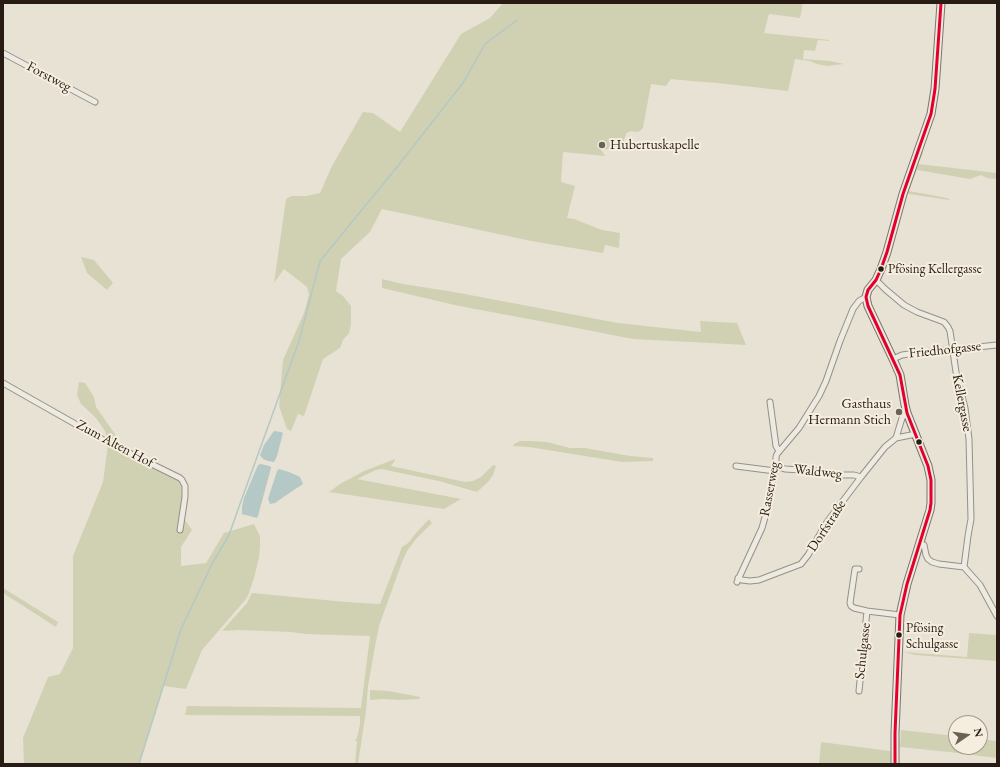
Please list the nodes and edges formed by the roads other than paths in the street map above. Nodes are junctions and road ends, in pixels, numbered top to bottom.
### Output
1 (941, 3) edge
2 (3, 53) edge
3 (95, 102) dead end
4 (876, 280) junction
5 (866, 297) junction
6 (997, 345) edge
7 (952, 349) junction
8 (893, 359) junction
9 (3, 383) edge
10 (770, 402) dead end
11 (908, 413) junction
12 (916, 434) junction
13 (896, 438) junction
14 (779, 451) junction
15 (736, 466) dead end
16 (775, 468) junction
17 (861, 477) junction
18 (180, 530) dead end
19 (920, 543) junction
20 (964, 567) junction
21 (859, 569) dead end
22 (738, 580) joint
23 (867, 611) junction
24 (900, 615) junction
25 (997, 616) edge
26 (859, 691) dead end
27 (894, 764) edge

1 - 4 street
2 - 3 street, Forstweg
4 - 5 street
4 - 7 street, Kellergasse
5 - 8 street
5 - 14 street, Rasserweg
6 - 7 street, Friedhofgasse
7 - 8 street, Friedhofgasse
7 - 20 street, Kellergasse
8 - 11 street
9 - 18 street, Zum Alten Hof
10 - 14 street
11 - 12 street
11 - 13 street, Dorfstraße
12 - 13 street
12 - 19 street
13 - 17 street, Dorfstraße
14 - 16 street, Rasserweg
15 - 16 street, Waldweg
16 - 17 street, Waldweg
16 - 22 street, Rasserweg
17 - 22 street, Dorfstraße
19 - 20 street
19 - 24 street
20 - 25 street
21 - 23 street, Schulgasse
23 - 24 street, Schulgasse
23 - 26 street, Schulgasse
24 - 27 street

